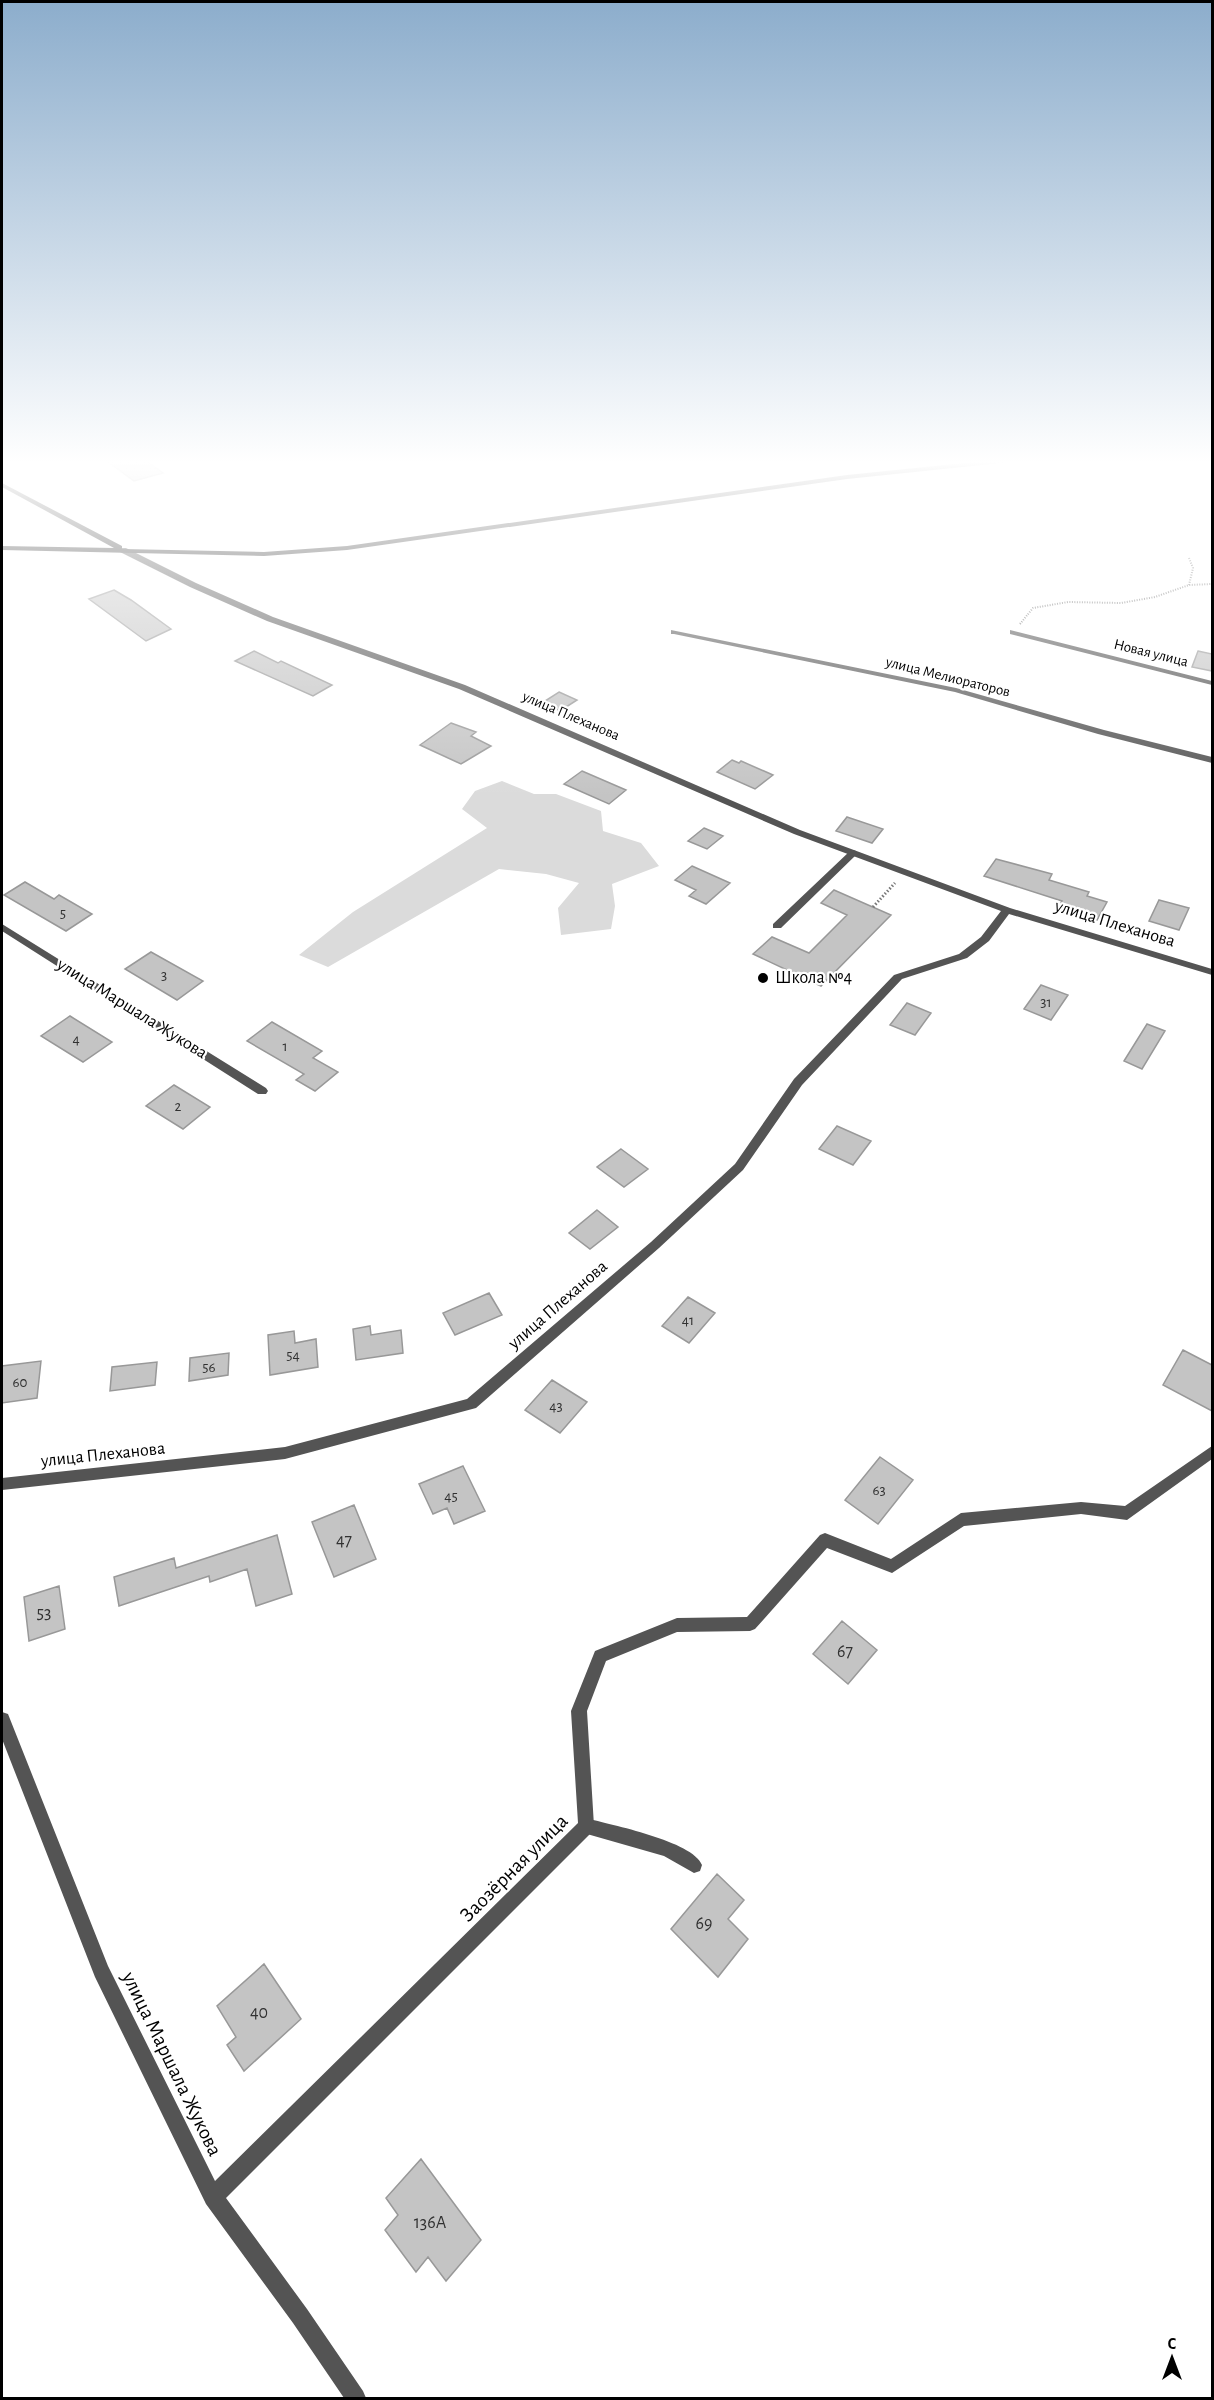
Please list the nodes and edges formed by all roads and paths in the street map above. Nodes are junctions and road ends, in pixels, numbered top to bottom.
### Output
1 (169, 573) edge
2 (1192, 573) edge
3 (1212, 584) edge
4 (1190, 585) junction
5 (674, 632) dead end
6 (1013, 632) joint
7 (1212, 683) edge
8 (1212, 760) edge
9 (853, 853) junction
10 (905, 871) junction
11 (873, 907) dead end
12 (1007, 910) junction
13 (777, 926) dead end
14 (2, 927) edge
15 (1212, 972) edge
16 (262, 1091) dead end
17 (1212, 1452) edge
18 (2, 1484) edge
19 (2, 1720) edge
20 (586, 1826) junction
21 (694, 1864) dead end
22 (213, 2197) junction
23 (356, 2398) edge

1 - 9 street, улица Плеханова
2 - 4 path
3 - 4 path
4 - 6 path
5 - 8 street, улица Мелиораторов
6 - 7 street, Новая улица
9 - 10 street, улица Плеханова
9 - 13 street
10 - 11 path
10 - 12 street, улица Плеханова
12 - 15 street, улица Плеханова
12 - 18 street, улица Плеханова
14 - 16 street, улица Маршала Жукова
17 - 20 street, Заозёрная улица
19 - 22 street, улица Маршала Жукова
20 - 21 street
20 - 22 street, Заозёрная улица
22 - 23 street, улица Маршала Жукова

